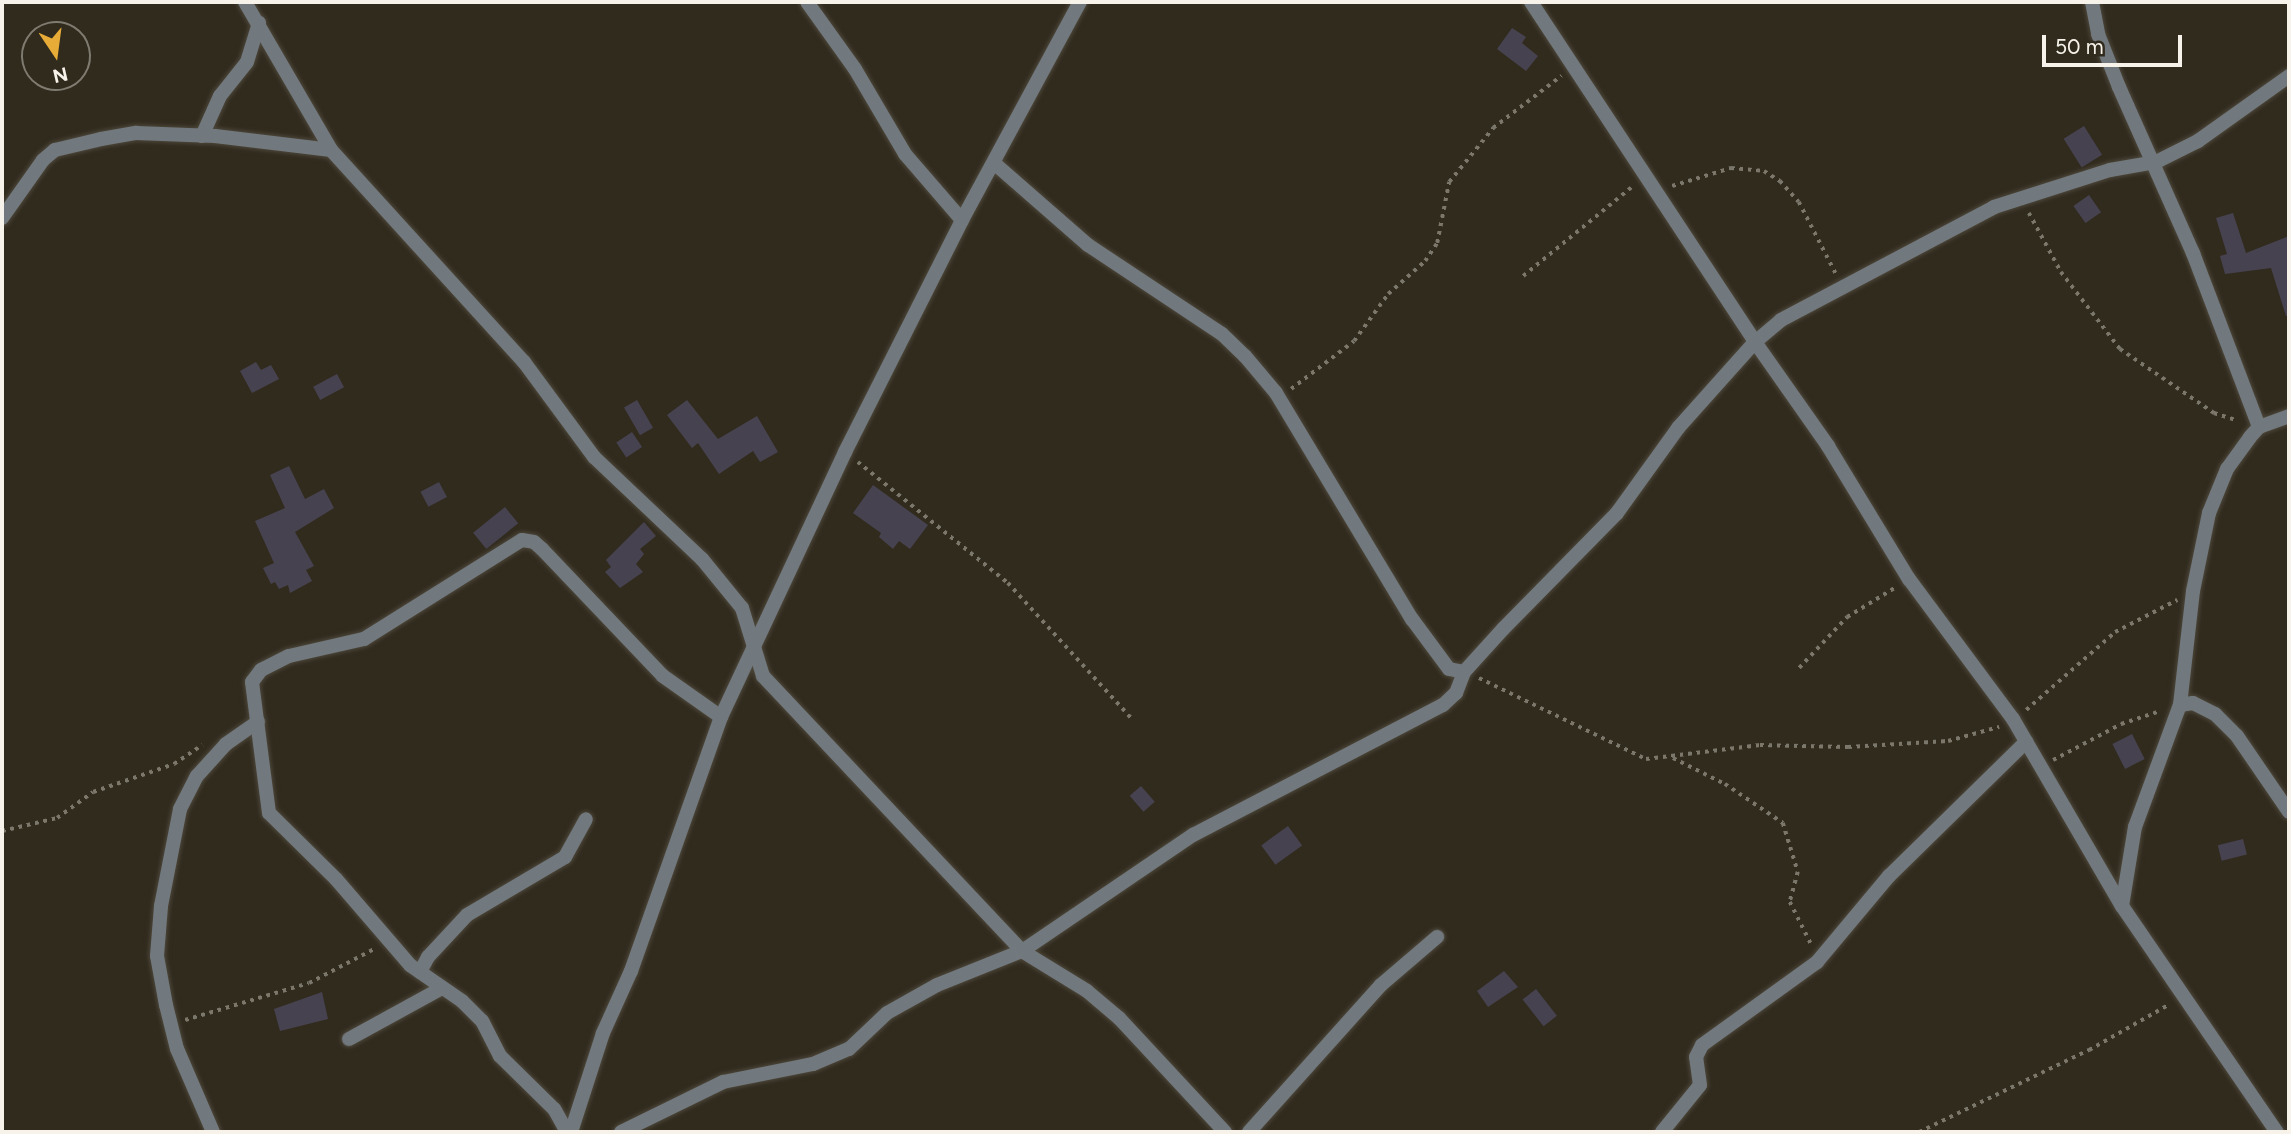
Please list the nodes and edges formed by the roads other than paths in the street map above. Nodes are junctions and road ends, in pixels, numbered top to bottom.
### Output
1 (245, 2) edge
2 (807, 2) edge
3 (1080, 2) edge
4 (1531, 2) edge
5 (2092, 2) edge
6 (259, 23) junction
7 (2289, 76) edge
8 (202, 136) junction
9 (331, 150) junction
10 (2155, 162) junction
11 (994, 163) junction
12 (2, 218) edge
13 (961, 220) junction
14 (1755, 342) junction
15 (2289, 416) edge
16 (2259, 427) junction
17 (754, 646) junction
18 (1464, 672) junction
19 (2180, 705) junction
20 (721, 717) junction
21 (258, 722) junction
22 (2026, 742) junction
23 (2289, 812) edge
24 (586, 819) dead end
25 (2122, 906) junction
26 (1437, 937) dead end
27 (1022, 951) junction
28 (421, 972) junction
29 (442, 988) junction
30 (349, 1039) dead end
31 (213, 1132) edge
32 (569, 1132) edge
33 (621, 1132) edge
34 (1225, 1132) edge
35 (1249, 1132) edge
36 (1662, 1132) edge
37 (2277, 1132) edge

1 - 6 street
2 - 13 street
3 - 11 street
4 - 14 street
5 - 10 street
6 - 8 street
6 - 9 street
7 - 10 street
8 - 9 street
8 - 12 street
9 - 17 street
10 - 14 street
10 - 16 street
11 - 13 street
11 - 18 street
13 - 17 street
14 - 18 street
14 - 22 street
15 - 16 street
16 - 19 street
17 - 20 street
17 - 27 street
18 - 27 street
19 - 23 street
19 - 25 street
20 - 21 street
20 - 32 street
21 - 28 street
21 - 31 street
22 - 25 street
22 - 36 street
24 - 28 street
25 - 37 street
26 - 35 street
27 - 33 street
27 - 34 street
28 - 29 street
29 - 30 street
29 - 32 street

